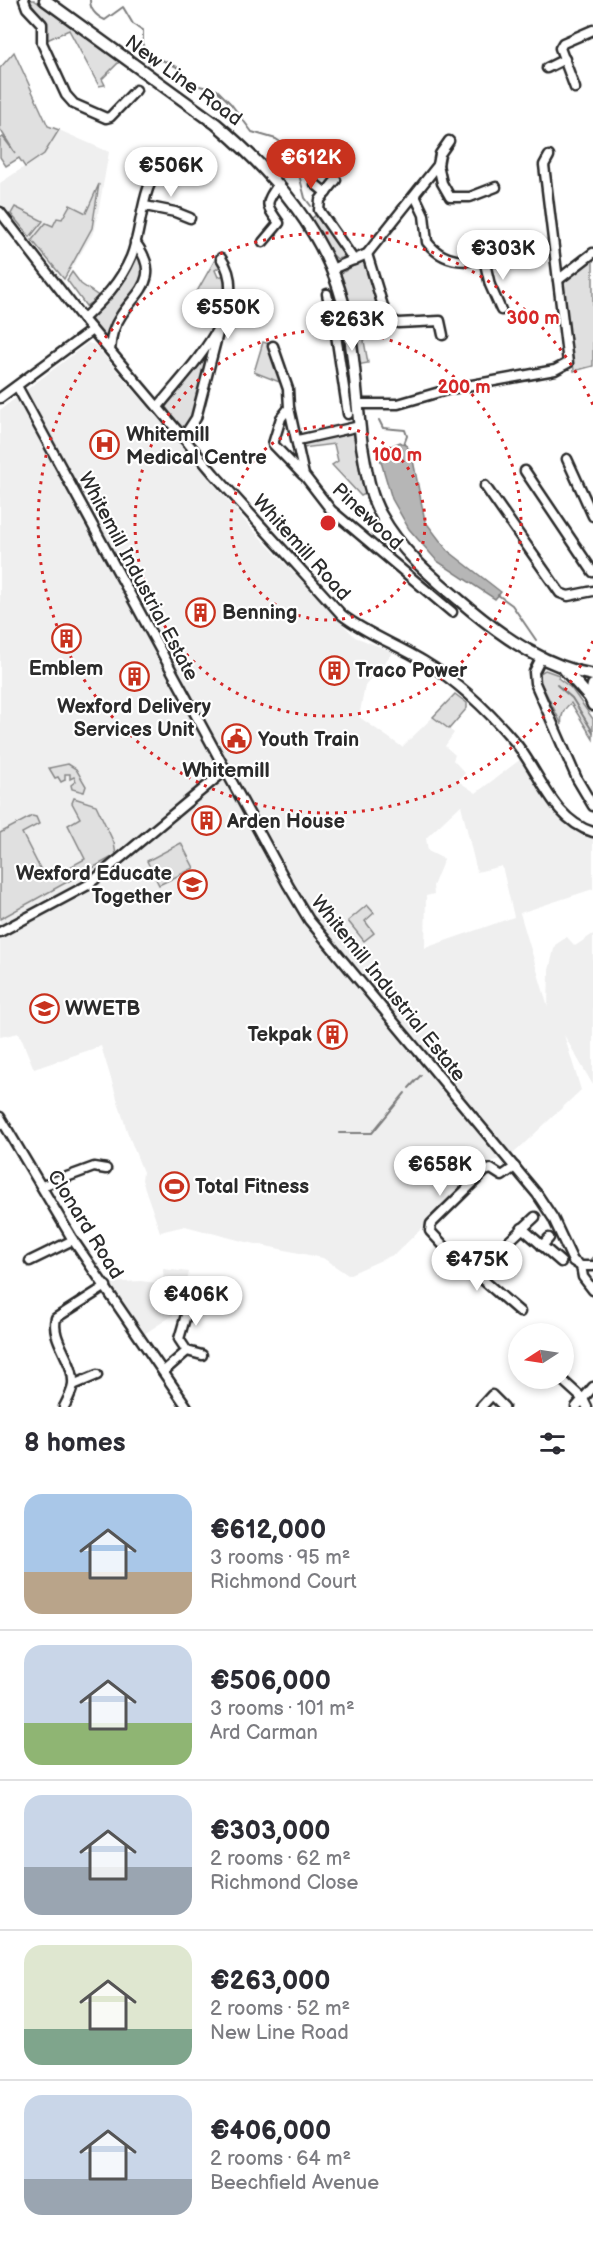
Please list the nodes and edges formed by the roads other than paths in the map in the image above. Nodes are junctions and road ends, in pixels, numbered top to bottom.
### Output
1 (24, 0) edge
2 (45, 0) edge
3 (593, 30) edge
4 (565, 60) junction
5 (548, 68) dead end
6 (575, 88) dead end
7 (136, 90) dead end
8 (449, 141) dead end
9 (549, 156) dead end
10 (165, 162) dead end
11 (438, 165) junction
12 (336, 180) dead end
13 (315, 184) dead end
14 (278, 185) junction
15 (496, 187) dead end
16 (326, 193) junction
17 (415, 196) junction
18 (145, 206) junction
19 (0, 212) edge
20 (190, 218) dead end
21 (135, 242) junction
22 (263, 242) dead end
23 (512, 252) dead end
24 (593, 253) edge
25 (367, 254) junction
26 (221, 258) dead end
27 (484, 259) junction
28 (354, 260) junction
29 (332, 269) junction
30 (558, 280) junction
31 (327, 294) dead end
32 (501, 310) dead end
33 (386, 316) junction
34 (83, 319) junction
35 (378, 328) dead end
36 (92, 330) junction
37 (219, 330) junction
38 (349, 334) junction
39 (336, 335) junction
40 (443, 335) dead end
41 (273, 346) dead end
42 (110, 350) junction
43 (17, 386) junction
44 (0, 398) edge
45 (357, 404) junction
46 (158, 407) junction
47 (289, 408) junction
48 (348, 414) dead end
49 (360, 426) junction
50 (183, 438) junction
51 (298, 440) junction
52 (567, 459) dead end
53 (525, 471) dead end
54 (304, 475) junction
55 (485, 486) dead end
56 (593, 516) edge
57 (422, 568) junction
58 (593, 572) edge
59 (413, 579) junction
60 (593, 591) edge
61 (452, 612) dead end
62 (541, 658) junction
63 (565, 669) junction
64 (593, 675) edge
65 (593, 685) edge
66 (591, 702) edge
67 (226, 770) junction
68 (593, 806) edge
69 (593, 832) edge
70 (0, 932) edge
71 (0, 1117) edge
72 (515, 1167) junction
73 (106, 1169) dead end
74 (42, 1186) junction
75 (535, 1217) dead end
76 (522, 1228) junction
77 (549, 1238) dead end
78 (73, 1240) junction
79 (542, 1246) junction
80 (30, 1261) dead end
81 (561, 1262) dead end
82 (581, 1266) junction
83 (593, 1266) edge
84 (475, 1273) junction
85 (106, 1286) junction
86 (593, 1290) edge
87 (190, 1301) dead end
88 (520, 1312) dead end
89 (186, 1351) junction
90 (202, 1355) dead end
91 (164, 1371) junction
92 (97, 1375) dead end
93 (73, 1385) junction
94 (593, 1387) edge
95 (571, 1389) edge
96 (585, 1403) edge
97 (477, 1406) edge
98 (64, 1407) edge
99 (187, 1407) edge
100 (504, 1407) edge
101 (576, 1407) edge

1 - 7 street
2 - 14 main road, New Line Road
3 - 4 street
4 - 5 street
4 - 6 street
8 - 11 street
9 - 30 street
10 - 18 street
11 - 15 street
11 - 17 street
12 - 16 street
13 - 16 street
14 - 22 street
14 - 29 main road, New Line Road
16 - 28 street
17 - 25 street
17 - 27 street
18 - 20 street
18 - 21 street
19 - 34 street, Whitemill Road
21 - 34 street
21 - 42 street
23 - 27 street
24 - 30 street
25 - 28 street
25 - 33 street
26 - 37 street
27 - 32 street
28 - 29 street
29 - 38 main road, New Line Road
30 - 45 street
31 - 39 street
33 - 35 street
33 - 40 street
34 - 36 street, Whitemill Road
36 - 42 street, Whitemill Road
36 - 43 street
37 - 46 street
37 - 50 street
38 - 39 street
38 - 45 main road, New Line Road
39 - 48 street
41 - 47 street, Pinewood
42 - 46 street, Whitemill Road
43 - 44 street
43 - 67 street, Whitemill Industrial Estate
45 - 49 main road, New Line Road
46 - 50 street, Whitemill Road
47 - 51 street, Pinewood
47 - 54 street, Pinewood
49 - 51 street
49 - 57 main road, New Line Road
50 - 69 street, Whitemill Road
51 - 54 street, Pinewood
52 - 56 street
53 - 58 street
54 - 59 street, Pinewood
55 - 60 street
57 - 59 street
57 - 62 main road, New Line Road
59 - 61 street, Pinewood
62 - 63 main road, New Line Road
62 - 68 street
63 - 64 main road, New Line Road
63 - 66 main road, New Line Road
65 - 66 main road
67 - 70 street
67 - 72 street, Whitemill Industrial Estate
71 - 74 street, Clonard Road
72 - 82 street, Whitemill Industrial Estate
72 - 84 street
73 - 74 street
74 - 78 street, Clonard Road
75 - 76 street
76 - 79 street
76 - 84 street
77 - 79 street
78 - 80 street
78 - 85 street, Clonard Road
79 - 81 street
82 - 83 street
82 - 86 street, Whitemill Industrial Estate
84 - 88 street
85 - 91 street, Clonard Road
85 - 93 street
87 - 89 street
89 - 90 street
89 - 91 street
91 - 99 street, Clonard Road
92 - 93 street
93 - 98 street
94 - 96 street
95 - 96 street
96 - 101 street
97 - 100 street

